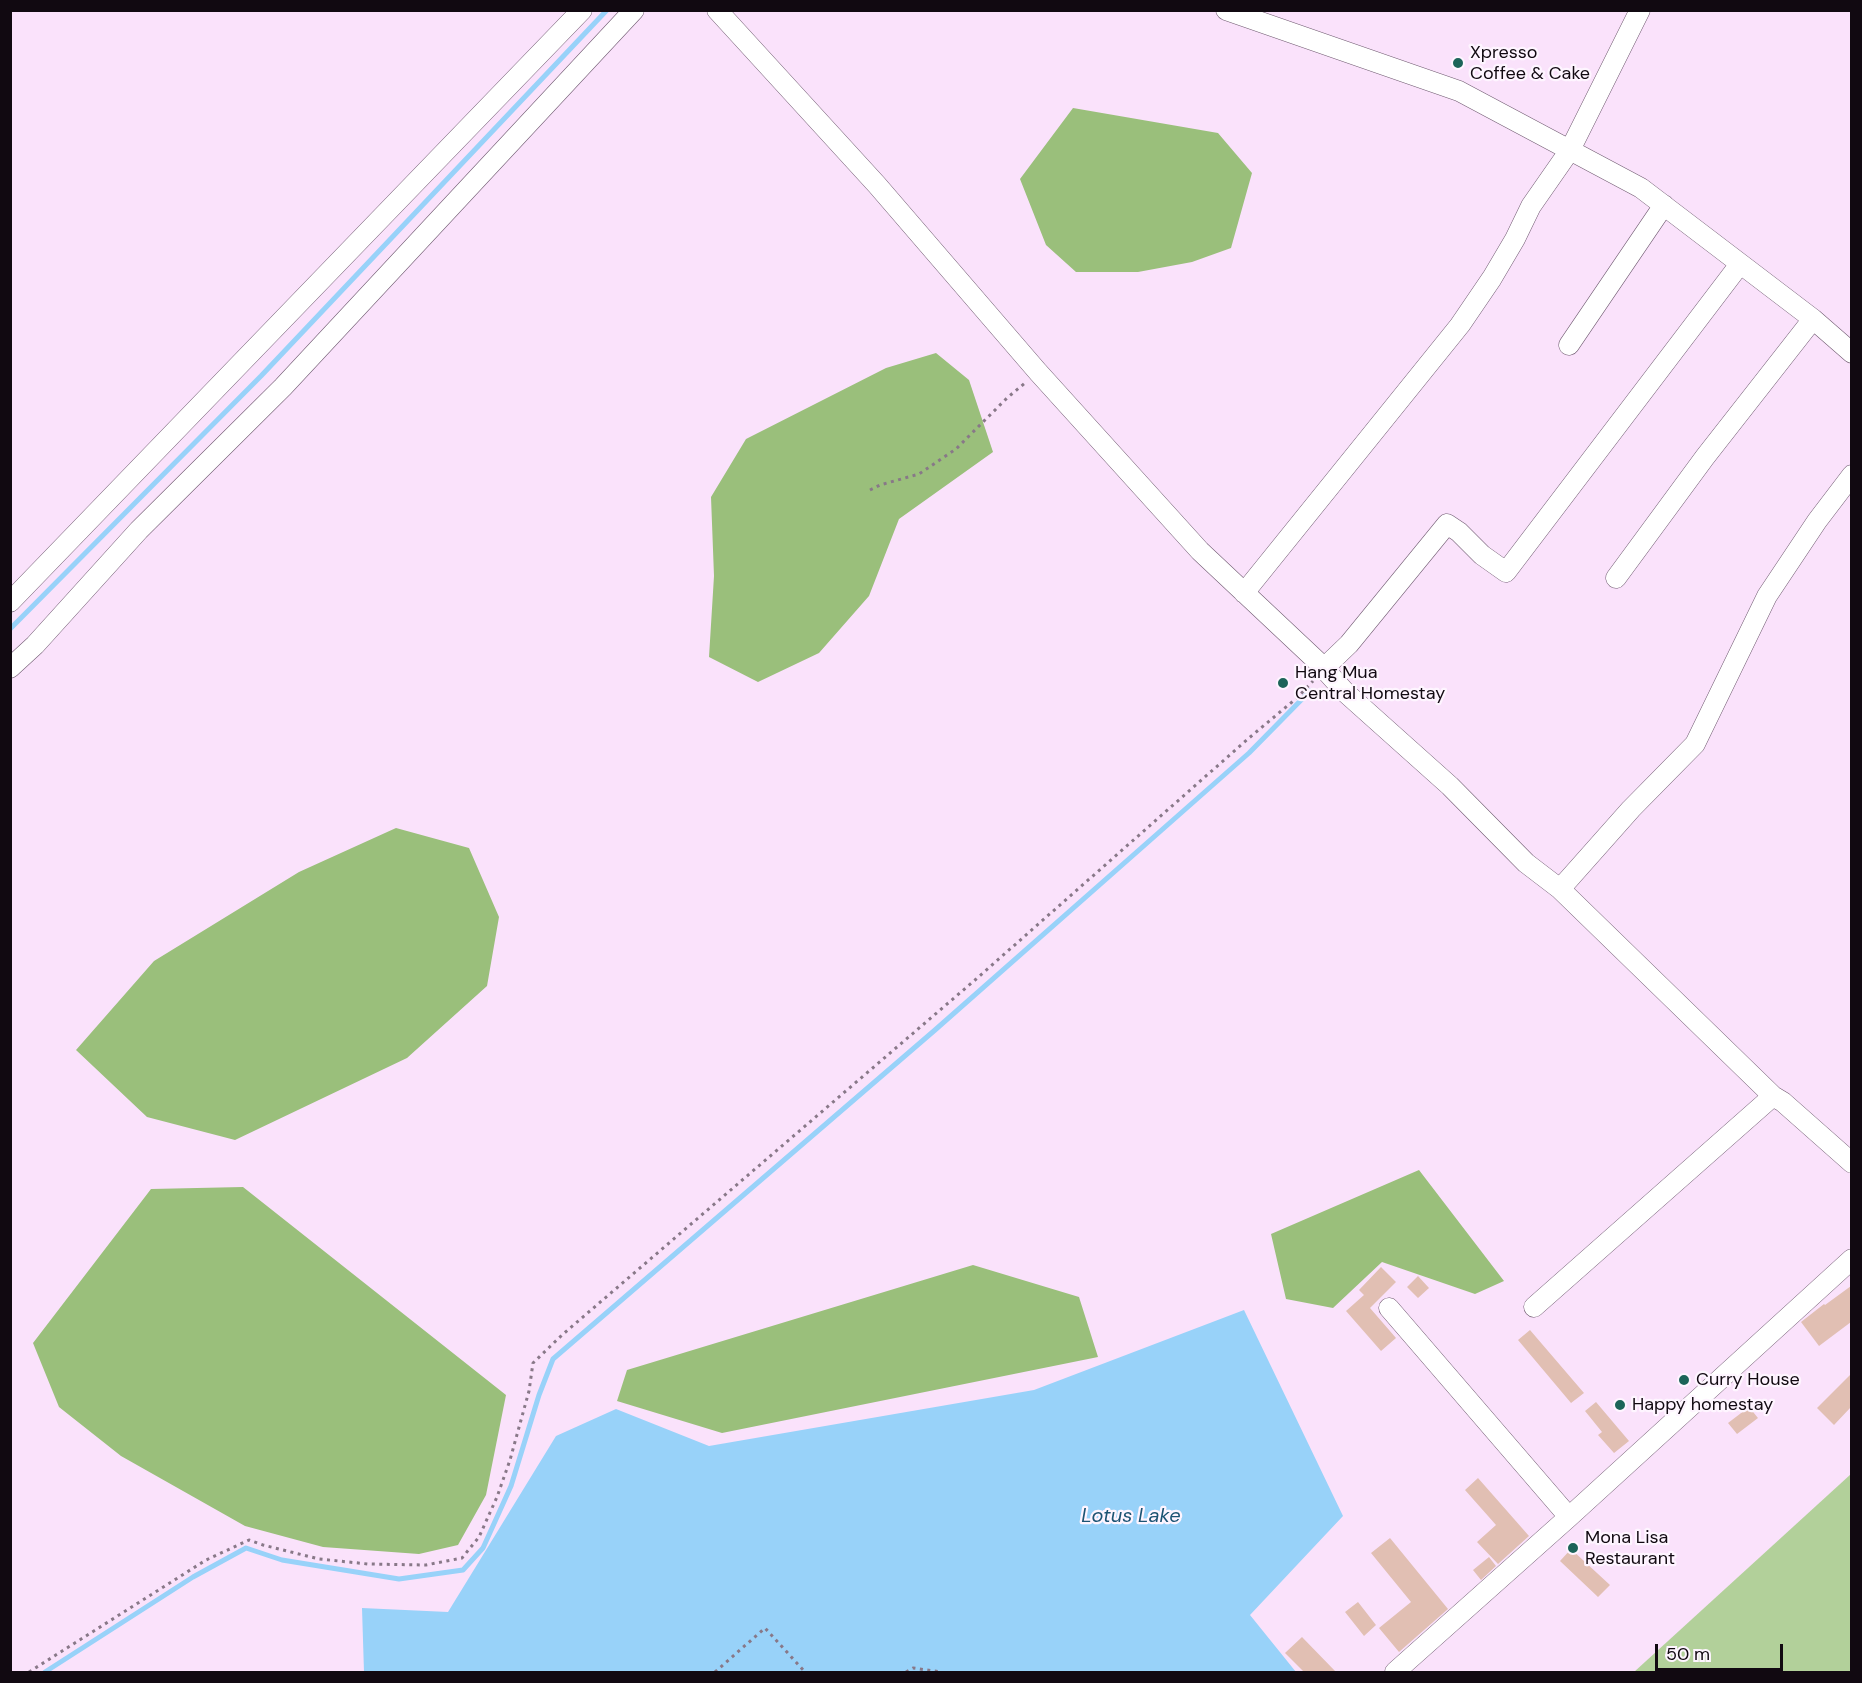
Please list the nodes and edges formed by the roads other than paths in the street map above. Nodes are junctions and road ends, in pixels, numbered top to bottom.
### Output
1 (582, 10) edge
2 (634, 10) edge
3 (717, 10) edge
4 (1226, 10) edge
5 (1640, 10) edge
6 (1569, 150) junction
7 (1664, 205) junction
8 (1740, 264) junction
9 (1813, 319) junction
10 (1569, 345) dead end
11 (1851, 353) edge
12 (1851, 475) edge
13 (1616, 578) dead end
14 (1245, 593) junction
15 (10, 602) edge
16 (10, 668) edge
17 (1324, 668) junction
18 (1560, 889) junction
19 (1773, 1096) junction
20 (1851, 1163) edge
21 (1851, 1259) edge
22 (1533, 1307) dead end
23 (1389, 1308) dead end
24 (1569, 1517) junction
25 (1395, 1672) edge

1 - 15 street
2 - 16 street
3 - 14 street
4 - 6 street
5 - 6 street
6 - 7 street
6 - 14 street
7 - 8 street
7 - 10 street
8 - 9 street
8 - 17 street
9 - 11 street
9 - 13 street
12 - 18 street
14 - 17 street
17 - 18 street
18 - 19 street
19 - 20 street
19 - 22 street
21 - 24 street
23 - 24 street
24 - 25 street

